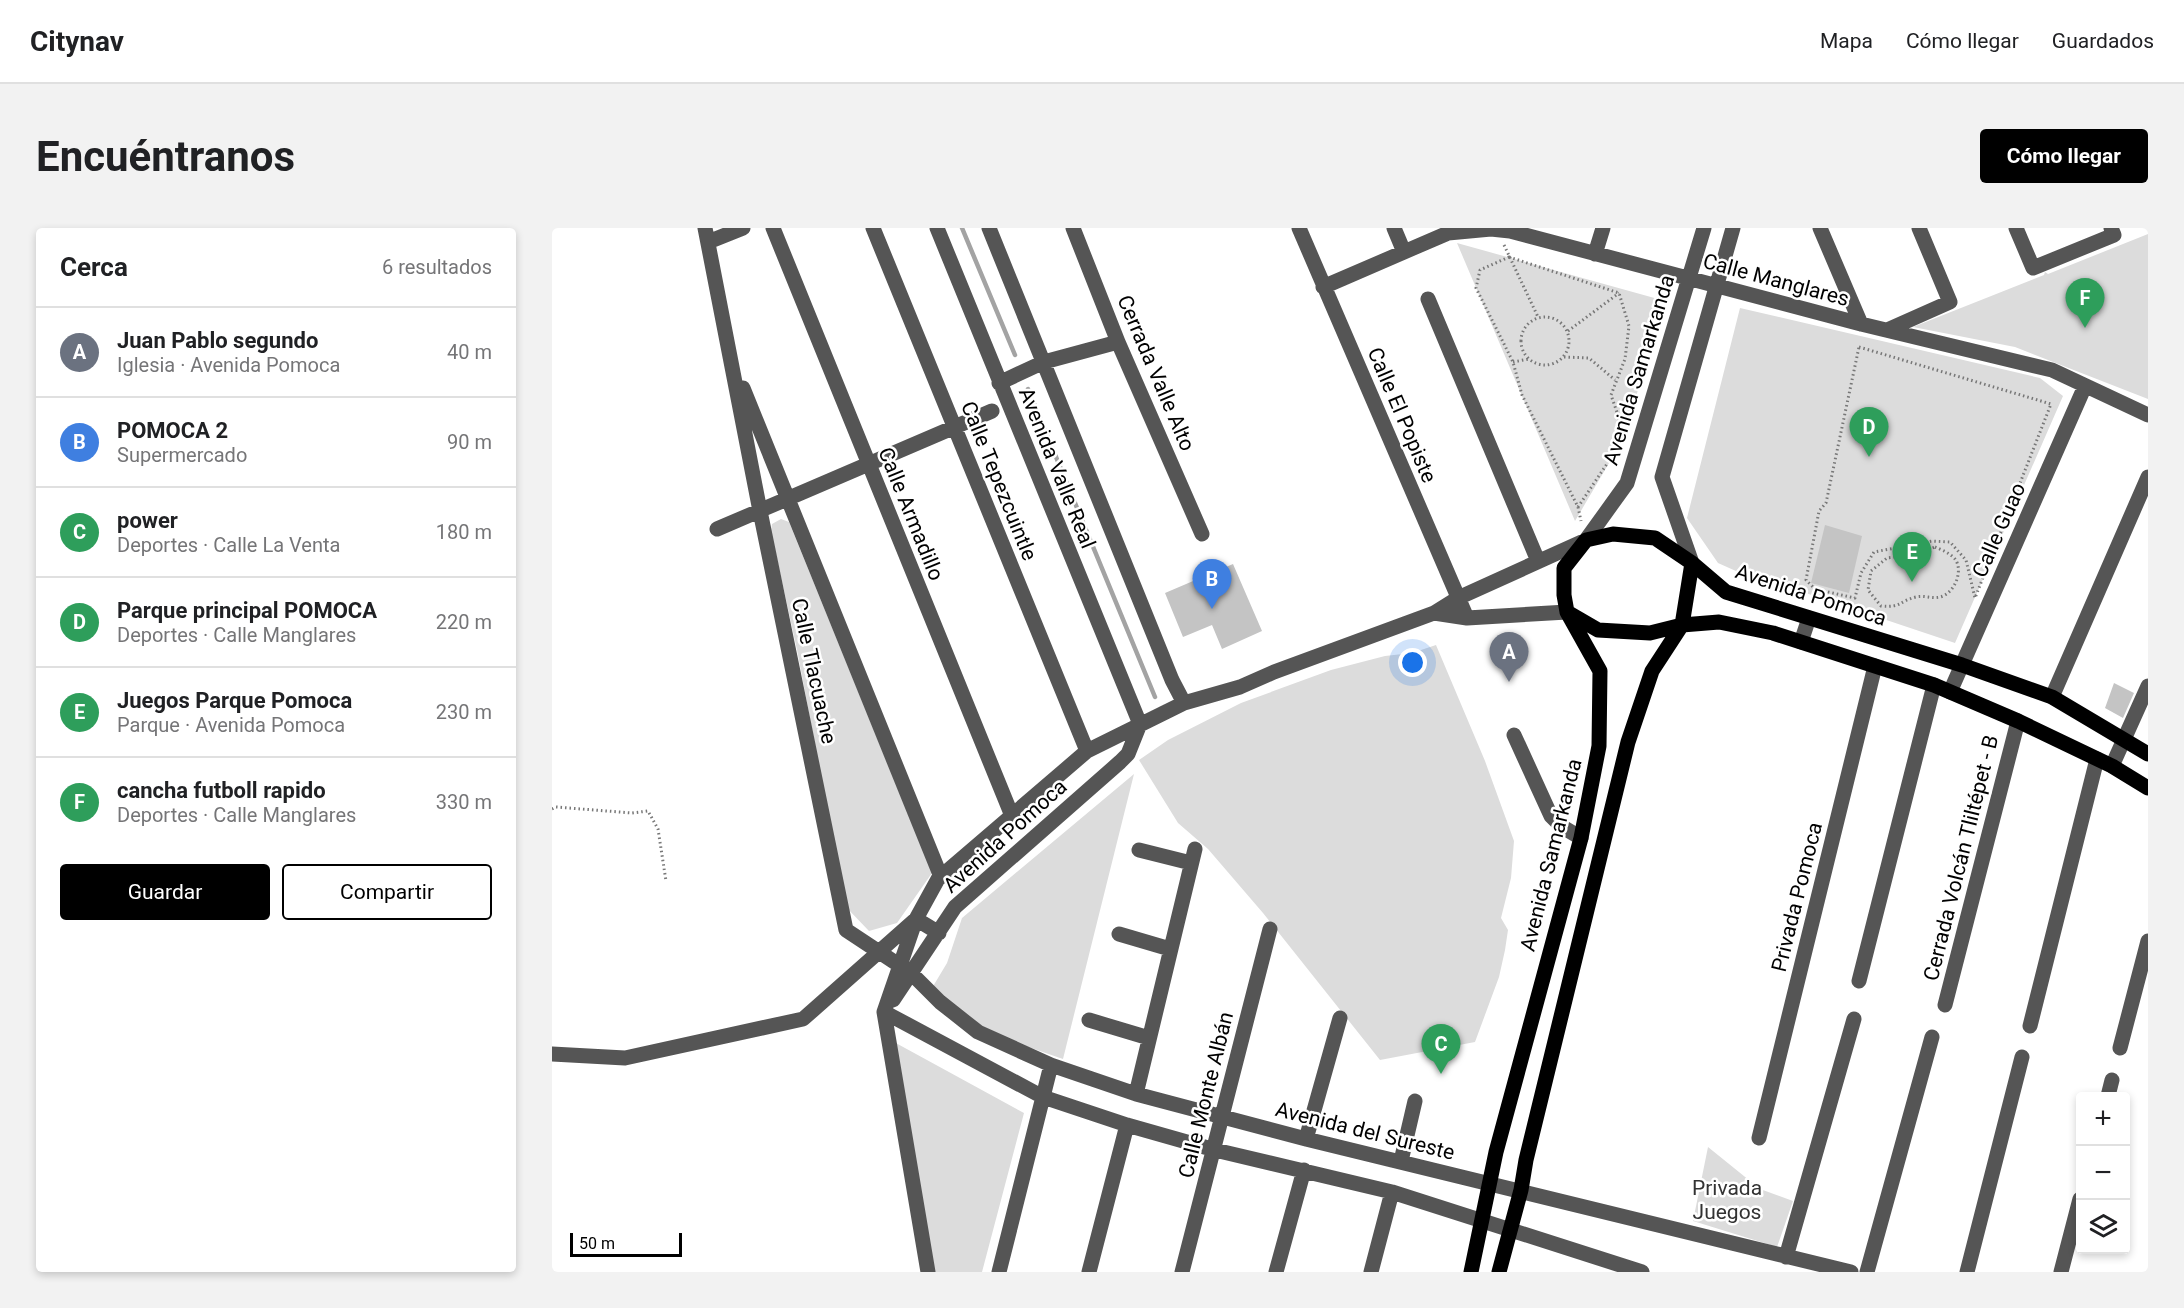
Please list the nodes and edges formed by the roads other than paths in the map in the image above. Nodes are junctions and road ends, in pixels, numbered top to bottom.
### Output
1 (743, 228) edge
2 (773, 228) edge
3 (873, 228) edge
4 (936, 228) edge
5 (989, 228) edge
6 (1073, 228) edge
7 (1299, 228) edge
8 (1394, 228) edge
9 (1603, 228) edge
10 (1704, 228) edge
11 (1733, 228) edge
12 (1820, 228) edge
13 (1919, 228) edge
14 (2016, 228) edge
15 (2111, 228) edge
16 (1491, 229) edge
17 (1511, 230) edge
18 (707, 235) edge
19 (1404, 252) junction
20 (1595, 254) junction
21 (1689, 279) junction
22 (1715, 286) junction
23 (1323, 287) junction
24 (1428, 299) dead end
25 (1862, 324) junction
26 (1887, 330) junction
27 (1118, 342) junction
28 (731, 357) junction
29 (1044, 362) junction
30 (999, 383) junction
31 (2085, 386) junction
32 (992, 411) dead end
33 (2148, 415) edge
34 (955, 427) junction
35 (868, 464) junction
36 (2148, 477) edge
37 (788, 499) junction
38 (760, 511) junction
39 (717, 529) dead end
40 (1202, 534) dead end
41 (1586, 540) junction
42 (1538, 561) junction
43 (1692, 563) junction
44 (1458, 598) junction
45 (1567, 612) junction
46 (1434, 613) junction
47 (1467, 618) junction
48 (1809, 618) junction
49 (1682, 625) junction
50 (1801, 642) junction
51 (1962, 665) junction
52 (1875, 666) junction
53 (1934, 685) junction
54 (2148, 686) edge
55 (1950, 692) junction
56 (2052, 697) junction
57 (1184, 703) junction
58 (2018, 721) junction
59 (1140, 724) junction
60 (1514, 735) dead end
61 (2124, 740) junction
62 (1087, 751) junction
63 (2148, 754) edge
64 (2097, 759) junction
65 (2112, 766) junction
66 (2148, 788) edge
67 (1012, 816) junction
68 (1581, 838) junction
69 (1139, 850) dead end
70 (941, 877) junction
71 (916, 919) junction
72 (1270, 929) dead end
73 (939, 933) junction
74 (1119, 934) dead end
75 (2148, 941) edge
76 (1170, 949) junction
77 (878, 952) junction
78 (905, 969) junction
79 (1542, 978) junction
80 (1859, 981) dead end
81 (1569, 985) junction
82 (1945, 1005) dead end
83 (884, 1012) junction
84 (1340, 1018) dead end
85 (1854, 1019) dead end
86 (1089, 1020) dead end
87 (2030, 1026) dead end
88 (1932, 1037) dead end
89 (1149, 1038) junction
90 (2120, 1048) dead end
91 (552, 1054) edge
92 (2022, 1057) dead end
93 (1051, 1065) junction
94 (2112, 1080) dead end
95 (2109, 1092) edge
96 (1136, 1094) junction
97 (1043, 1097) junction
98 (1415, 1101) dead end
99 (1221, 1116) junction
100 (1127, 1125) junction
101 (1759, 1138) dead end
102 (1306, 1139) junction
103 (1215, 1150) junction
104 (1401, 1161) junction
105 (1304, 1170) junction
106 (1489, 1182) junction
107 (1521, 1190) junction
108 (1392, 1192) junction
109 (2080, 1200) edge
110 (1482, 1222) junction
111 (1509, 1230) junction
112 (1786, 1257) junction
113 (928, 1272) edge
114 (999, 1272) edge
115 (1089, 1272) edge
116 (1182, 1272) edge
117 (1276, 1272) edge
118 (1371, 1272) edge
119 (1471, 1272) edge
120 (1498, 1272) edge
121 (1642, 1272) edge
122 (1851, 1272) edge
123 (1867, 1272) edge
124 (1967, 1272) edge
125 (2061, 1272) edge

1 - 18 street
2 - 35 street, Calle Armadillo
3 - 34 street, Calle Tepezcuintle
4 - 30 street, Avenida Valle Real
5 - 29 street, Avenida Valle Real
6 - 27 street, Cerrada Valle Alto
7 - 23 street, Calle El Popiste
8 - 19 street
9 - 20 street
10 - 21 street, Avenida Samarkanda
11 - 22 street
12 - 25 street
13 - 26 street
14 - 15 street
16 - 17 street, Calle Manglares
16 - 19 street, Calle Manglares
17 - 20 street, Calle Manglares
18 - 28 street, Calle Tlacuache
19 - 23 street, Calle Manglares
20 - 21 street, Calle Manglares
21 - 22 street, Calle Manglares
21 - 41 street, Avenida Samarkanda
22 - 25 street, Calle Manglares
22 - 43 street
23 - 44 street, Calle El Popiste
24 - 42 street
25 - 26 street, Calle Manglares
26 - 31 street, Calle Manglares
27 - 29 street
27 - 40 street, Cerrada Valle Alto
28 - 37 street, Calle Tlacuache
28 - 38 street, Calle Tlacuache
29 - 30 street
29 - 57 street, Avenida Valle Real
30 - 59 street, Avenida Valle Real
31 - 33 street, Calle Manglares
31 - 51 street, Calle Guao
32 - 34 street
34 - 35 street
34 - 62 street, Calle Tepezcuintle
35 - 37 street
35 - 67 street, Calle Armadillo
36 - 56 street
37 - 38 street
37 - 70 street, Calle Tlacuache
38 - 39 street
38 - 77 street, Calle Tlacuache
41 - 42 street, Avenida Pomoca
41 - 43 main road, Avenida Pomoca
41 - 45 main road, Avenida Samarkanda
42 - 44 street, Avenida Pomoca
43 - 48 main road, Avenida Pomoca
43 - 49 main road
44 - 46 street, Avenida Pomoca
44 - 47 street, Calle El Popiste
45 - 47 street, Avenida Pomoca
45 - 49 main road
45 - 68 main road, Avenida Samarkanda
46 - 47 street, Avenida Pomoca
46 - 57 street, Avenida Pomoca
48 - 50 street
48 - 51 main road, Avenida Pomoca
49 - 50 main road
49 - 81 main road
50 - 52 main road
51 - 55 street, Calle Guao
51 - 56 main road, Avenida Pomoca
52 - 53 main road
52 - 101 street, Privada Pomoca
53 - 55 main road
53 - 80 street
54 - 61 street
55 - 58 main road
56 - 61 main road, Avenida Pomoca
57 - 59 street, Avenida Pomoca
58 - 64 main road
58 - 82 street, Cerrada Volcán Tliltépet - B
59 - 62 street, Avenida Pomoca
59 - 73 street, Avenida Pomoca
60 - 68 street
61 - 63 main road, Avenida Pomoca
61 - 65 street
62 - 67 street, Avenida Pomoca
64 - 65 main road
64 - 87 street
65 - 66 main road
67 - 70 street, Avenida Pomoca
68 - 79 main road, Avenida Samarkanda
69 - 76 street
70 - 71 street, Avenida Pomoca
71 - 73 street
71 - 77 street
71 - 78 street, Avenida Pomoca
72 - 99 street, Calle Monte Albán
73 - 78 street, Avenida Pomoca
74 - 76 street
75 - 90 street
76 - 89 street
77 - 78 street, Calle Tlacuache
77 - 91 street
78 - 83 street, Avenida Pomoca
78 - 93 street, Avenida del Sureste
79 - 81 main road
79 - 106 main road, Avenida Samarkanda
81 - 107 main road
83 - 97 street
83 - 113 street
84 - 102 street
85 - 112 street
86 - 89 street
88 - 123 street
89 - 96 street
92 - 124 street
93 - 96 street, Avenida del Sureste
93 - 97 street
94 - 95 street
96 - 99 street, Avenida del Sureste
97 - 100 street
97 - 114 street
98 - 104 street
99 - 102 street, Avenida del Sureste
99 - 103 street, Calle Monte Albán
100 - 103 street
100 - 115 street
102 - 104 street, Avenida del Sureste
103 - 105 street
103 - 116 street, Calle Monte Albán
104 - 106 street, Avenida del Sureste
105 - 108 street
105 - 117 street
106 - 107 street, Avenida del Sureste
106 - 110 main road, Avenida Samarkanda
107 - 111 main road
107 - 112 street, Avenida del Sureste
108 - 110 street
108 - 118 street
109 - 125 street
110 - 111 street
110 - 119 main road, Avenida Samarkanda
111 - 120 main road
111 - 121 street
112 - 122 street, Avenida del Sureste

